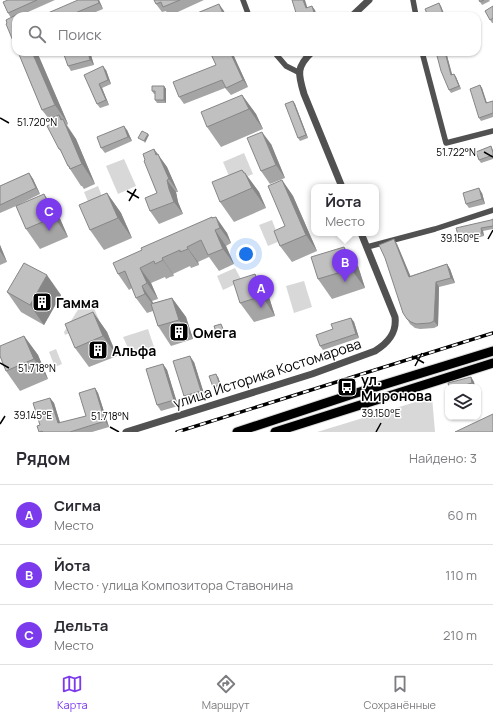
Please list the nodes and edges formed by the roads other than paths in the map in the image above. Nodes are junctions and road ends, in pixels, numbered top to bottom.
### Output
1 (242, 0) edge
2 (369, 0) edge
3 (413, 0) edge
4 (248, 12) edge
5 (356, 12) edge
6 (415, 12) edge
7 (277, 56) edge
8 (308, 56) edge
9 (423, 56) edge
10 (299, 76) junction
11 (493, 131) edge
12 (341, 184) edge
13 (493, 210) edge
14 (362, 236) edge
15 (367, 247) junction
16 (493, 351) edge
17 (493, 363) edge
18 (126, 432) edge
19 (237, 432) edge
20 (275, 432) edge

1 - 4 street
2 - 5 street
3 - 6 street
7 - 10 street
8 - 10 street
9 - 11 street
10 - 12 street
13 - 15 street
14 - 15 street
15 - 18 street, улица Историка Костомарова
16 - 19 highway
17 - 20 highway

